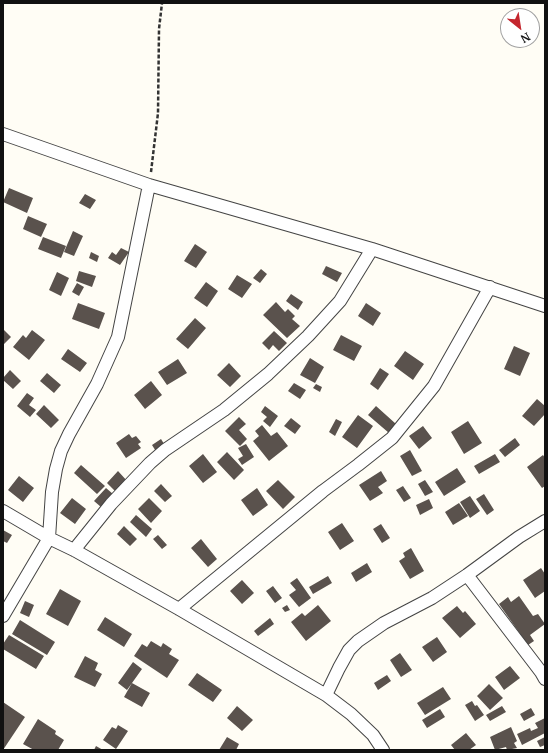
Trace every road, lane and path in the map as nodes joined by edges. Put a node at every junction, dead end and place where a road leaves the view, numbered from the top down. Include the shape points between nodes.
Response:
1 (162, 3) edge
2 (3, 134) edge
3 (149, 185) junction
4 (372, 249) junction
5 (490, 287) junction
6 (545, 306) edge
7 (3, 511) edge
8 (545, 521) edge
9 (49, 538) junction
10 (74, 550) junction
11 (467, 575) junction
12 (179, 609) junction
13 (3, 616) edge
14 (545, 679) edge
15 (326, 695) junction
16 (383, 750) edge

1 - 3 path via 159,29 158,113
2 - 3 street
3 - 4 street
3 - 9 street via 118,337 97,384 61,451 52,492
4 - 5 street
4 - 10 street via 340,301 308,336 268,374 224,410 177,441 150,463 111,504
5 - 6 street
5 - 12 street via 434,386 392,438
7 - 9 street
8 - 11 street via 499,550
9 - 10 street
9 - 13 street
10 - 12 street
11 - 14 street
11 - 15 street via 358,641 346,656
12 - 15 street
15 - 16 street via 351,714

